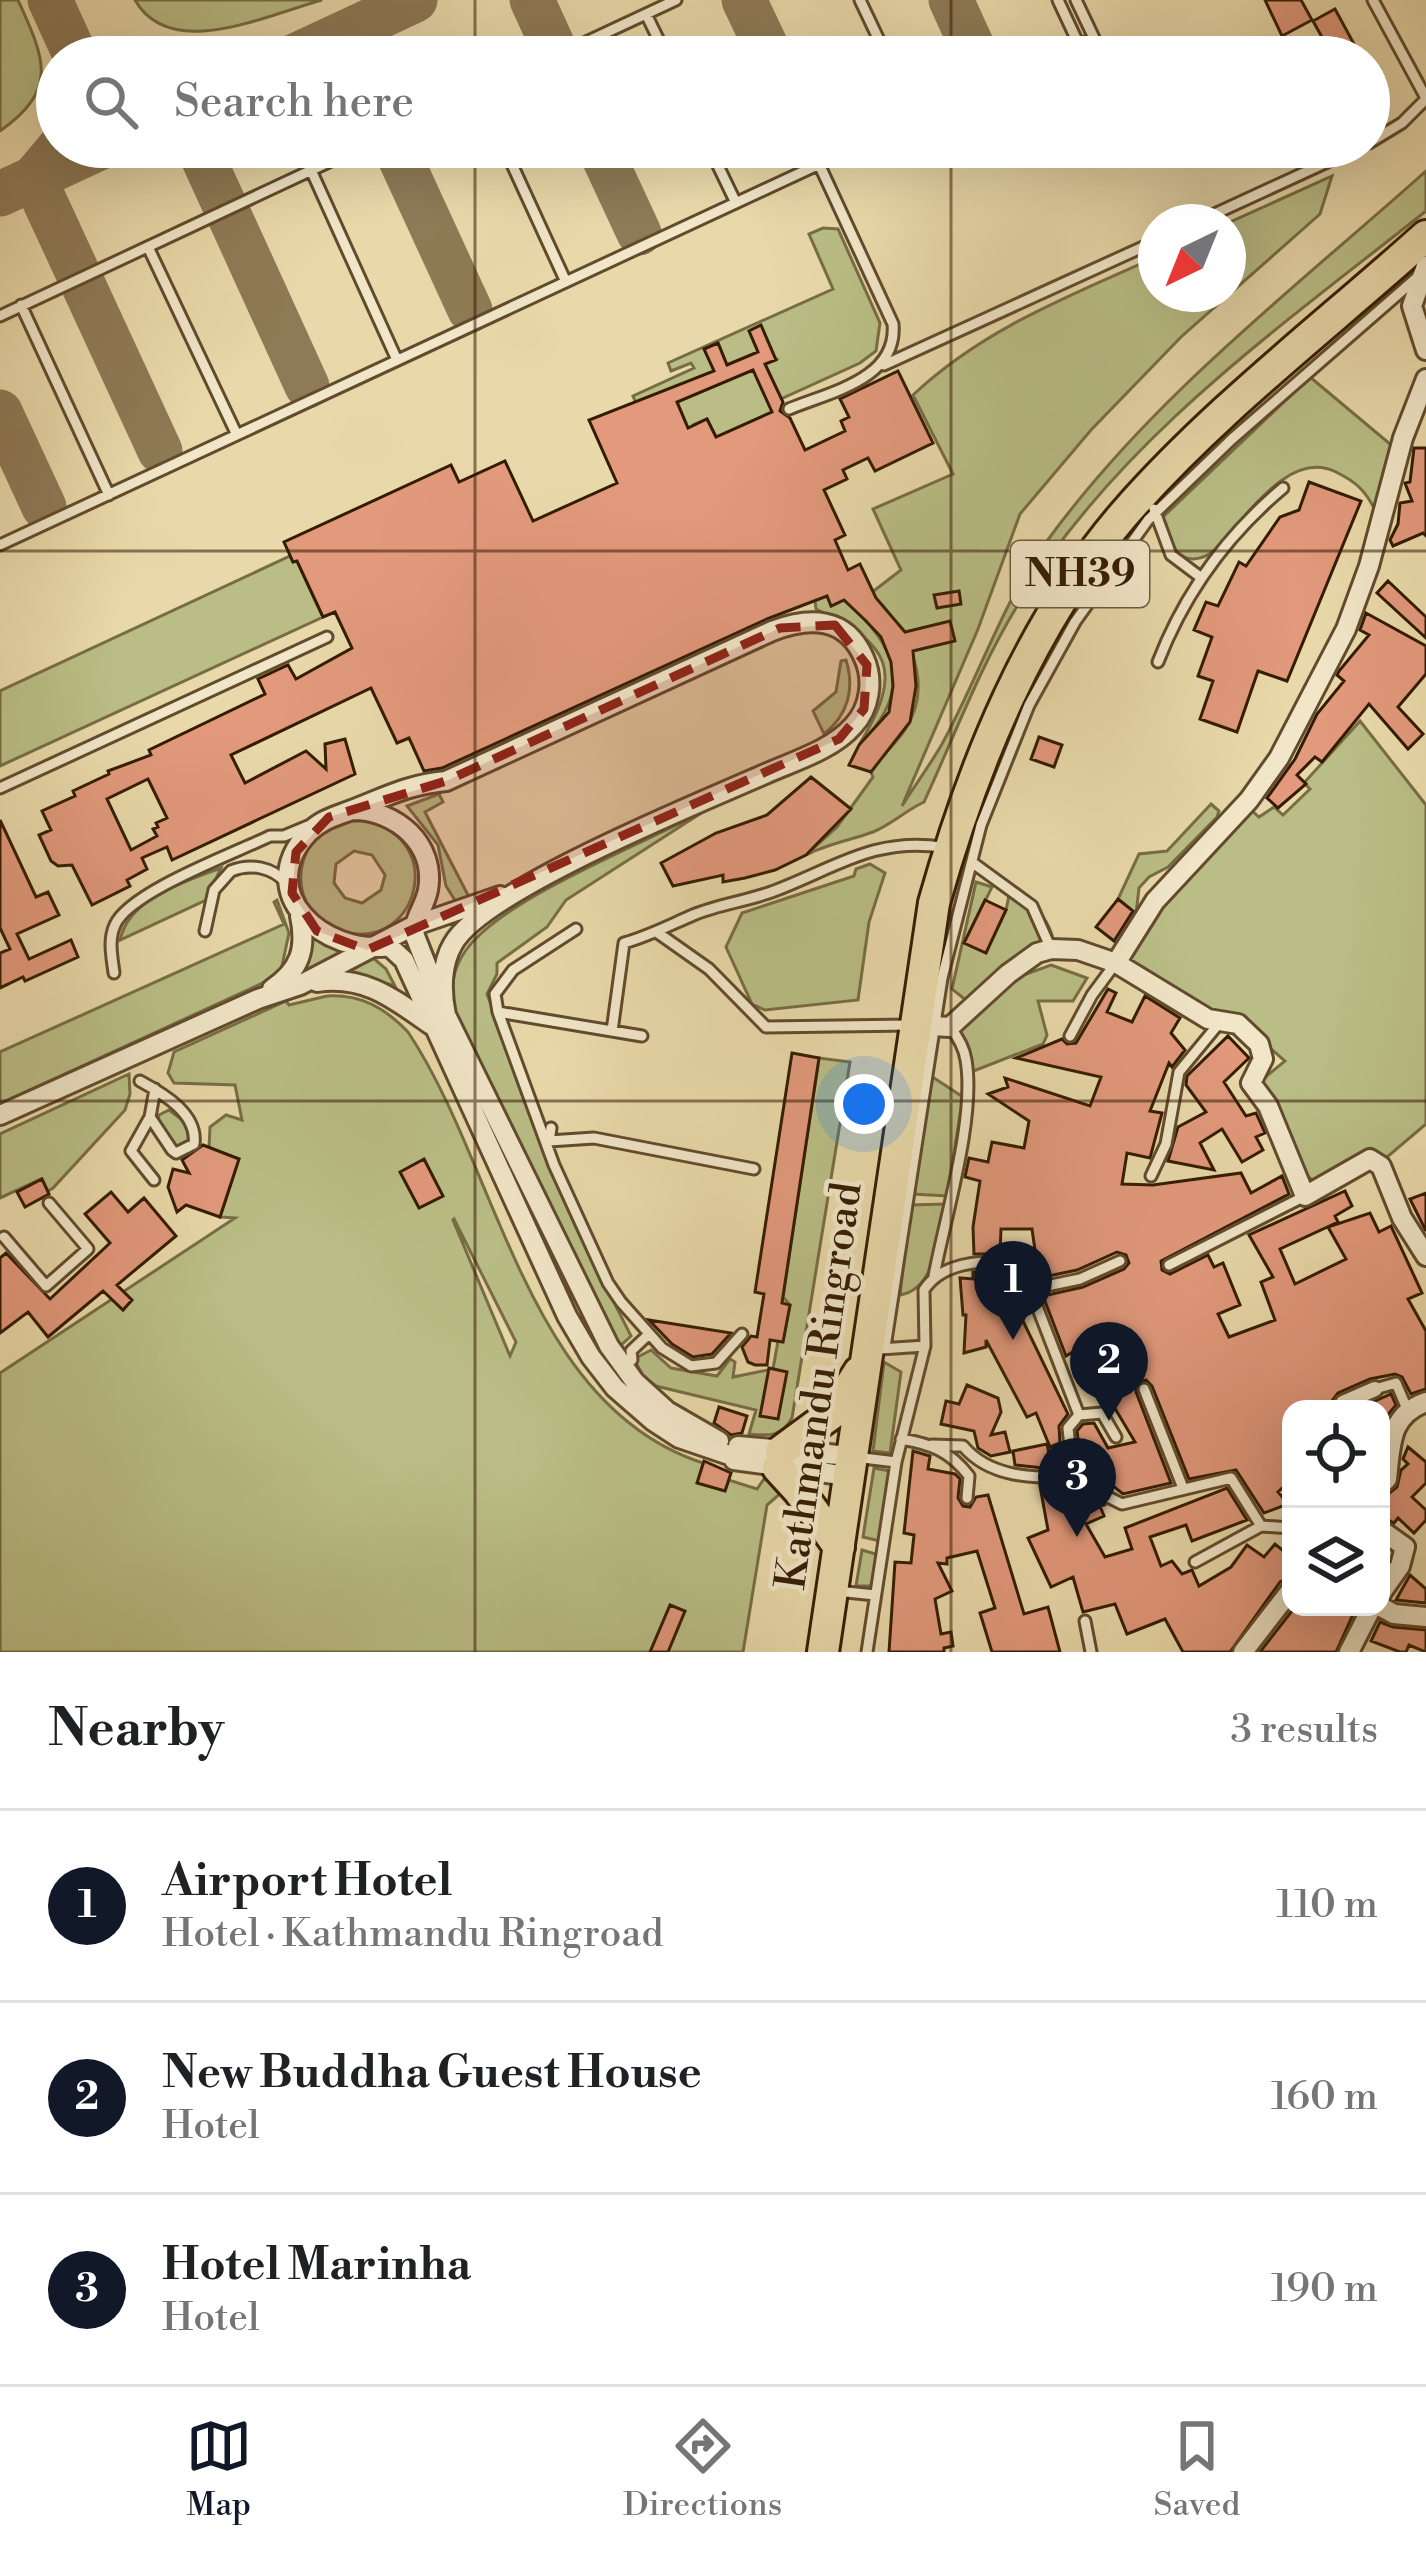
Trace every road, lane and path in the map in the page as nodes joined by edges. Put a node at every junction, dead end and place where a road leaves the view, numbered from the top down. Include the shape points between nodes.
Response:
1 (676, 0) edge
2 (860, 0) edge
3 (1058, 0) edge
4 (1076, 0) edge
5 (1373, 0) edge
6 (646, 14) junction
7 (599, 36) edge
8 (657, 36) edge
9 (877, 36) edge
10 (1075, 36) edge
11 (1093, 36) edge
12 (1426, 99) edge
13 (1390, 130) edge
14 (315, 168) edge
15 (513, 168) edge
16 (719, 168) edge
17 (810, 168) edge
18 (821, 168) edge
19 (1314, 168) edge
20 (311, 170) junction
21 (736, 203) junction
22 (1236, 204) edge
23 (1426, 236) edge
24 (148, 247) junction
25 (1138, 249) edge
26 (1425, 269) edge
27 (566, 282) junction
28 (22, 305) junction
29 (0, 316) edge
30 (1426, 349) edge
31 (397, 360) junction
32 (884, 364) junction
33 (1426, 379) edge
34 (789, 409) dead end
35 (237, 435) junction
36 (1283, 488) dead end
37 (109, 495) junction
38 (1149, 504) junction
39 (0, 544) edge
40 (1199, 576) junction
41 (327, 637) dead end
42 (1158, 662) dead end
43 (0, 788) edge
44 (349, 812) junction
45 (328, 817) junction
46 (961, 856) junction
47 (526, 886) junction
48 (295, 903) junction
49 (413, 926) junction
50 (576, 929) dead end
51 (205, 931) dead end
52 (658, 933) junction
53 (1052, 949) junction
54 (367, 950) junction
55 (1116, 963) junction
56 (114, 973) dead end
57 (300, 986) junction
58 (258, 999) junction
59 (498, 1012) junction
60 (439, 1020) junction
61 (1222, 1020) junction
62 (933, 1026) junction
63 (612, 1031) junction
64 (642, 1036) dead end
65 (1070, 1036) dead end
66 (140, 1081) dead end
67 (155, 1089) junction
68 (0, 1115) edge
69 (150, 1117) junction
70 (551, 1128) dead end
71 (754, 1169) dead end
72 (1151, 1176) dead end
73 (154, 1180) dead end
74 (1305, 1196) junction
75 (49, 1203) dead end
76 (4, 1237) dead end
77 (1426, 1256) edge
78 (1120, 1261) dead end
79 (1169, 1265) dead end
80 (934, 1276) junction
81 (1032, 1289) junction
82 (649, 1334) junction
83 (742, 1334) dead end
84 (925, 1346) junction
85 (877, 1350) junction
86 (632, 1360) dead end
87 (1144, 1389) dead end
88 (1375, 1389) joint
89 (1348, 1400) edge
90 (1411, 1410) edge
91 (1079, 1415) junction
92 (1116, 1437) dead end
93 (901, 1439) junction
94 (932, 1444) junction
95 (1390, 1450) edge
96 (779, 1460) junction
97 (896, 1462) junction
98 (849, 1466) junction
99 (1073, 1478) junction
100 (1183, 1488) junction
101 (967, 1498) dead end
102 (1261, 1526) junction
103 (1282, 1527) edge
104 (1390, 1536) edge
105 (839, 1547) junction
106 (1196, 1562) dead end
107 (1390, 1580) edge
108 (832, 1591) junction
109 (875, 1595) junction
110 (1282, 1602) edge
111 (1390, 1612) edge
112 (1367, 1616) edge
113 (1426, 1617) edge
114 (1084, 1621) dead end
115 (823, 1652) edge
116 (866, 1652) edge
117 (1091, 1652) edge
118 (1244, 1652) edge
119 (1349, 1652) edge

1 - 6 lane
2 - 9 lane
3 - 10 lane
4 - 11 lane
5 - 12 lane
6 - 7 lane
6 - 8 lane
12 - 13 lane
14 - 20 lane
15 - 27 lane
16 - 21 lane
17 - 21 lane
18 - 32 lane via 893,324
19 - 22 lane
20 - 24 lane
20 - 31 lane
21 - 27 lane
23 - 38 highway, Kathmandu Ringroad / NH39 via 1224,413
24 - 28 lane
24 - 35 lane
25 - 32 lane
26 - 30 street via 1412,306
26 - 38 lane
27 - 31 lane
28 - 29 lane
28 - 37 lane
31 - 35 lane
32 - 34 lane
33 - 55 street via 1346,629 1279,758 1155,901
35 - 37 lane
36 - 40 lane
37 - 39 lane
38 - 40 lane via 1166,547
38 - 46 highway, Kathmandu Ringroad / NH39 via 1087,562 1045,630 991,738
40 - 42 lane
41 - 43 lane
44 - 45 street
44 - 47 street via 411,784 446,781 780,628 826,621 855,642 867,665 868,699 839,739
44 - 49 street via 389,817 422,849 429,883
45 - 48 street via 296,852
45 - 56 lane via 133,902 113,928
46 - 52 lane via 908,842 875,850
46 - 53 lane via 1032,906
46 - 62 highway, Kathmandu Ringroad / NH39 via 934,902
47 - 49 street
47 - 60 street via 453,944
48 - 51 lane via 278,875 238,868 214,890
48 - 54 street via 316,931
48 - 58 street via 304,943 299,963
49 - 54 street
49 - 60 street
50 - 59 lane via 513,970 495,994
52 - 62 lane via 709,969 766,1027
52 - 63 lane via 624,943
53 - 55 street
53 - 62 street
54 - 57 street
54 - 60 street via 389,946 404,960
55 - 61 street
55 - 65 lane
57 - 58 street
57 - 60 street via 360,982
58 - 68 street
59 - 63 lane
59 - 82 lane via 554,1166 608,1283
60 - 96 street via 591,1357 679,1438
61 - 72 lane via 1179,1072 1166,1144
61 - 74 street via 1259,1044 1263,1059 1251,1083
62 - 80 lane via 960,1040 967,1062
62 - 85 highway, Kathmandu Ringroad / NH39
63 - 64 lane
66 - 67 lane
67 - 69 lane
67 - 69 lane via 187,1116 194,1144 176,1153
69 - 73 lane via 130,1151
70 - 71 lane via 549,1141 594,1138
74 - 77 street via 1370,1159 1381,1166
74 - 79 lane
75 - 76 lane via 88,1249 46,1286
78 - 81 lane
80 - 81 lane via 981,1263 1021,1265
80 - 84 lane via 925,1290
81 - 91 lane
82 - 83 lane via 678,1360 706,1367
82 - 86 lane
84 - 85 lane
84 - 93 lane
85 - 96 highway via 834,1412
85 - 98 highway, Kathmandu Ringroad / NH39
87 - 100 lane
88 - 89 street
88 - 90 lane via 1396,1383
90 - 95 street via 1392,1430
91 - 92 lane via 1102,1413
91 - 99 lane via 1068,1428
93 - 94 lane
93 - 97 lane
94 - 99 lane via 963,1446 980,1465
94 - 101 lane via 969,1476
96 - 98 street
96 - 105 highway
97 - 98 lane
97 - 109 lane
98 - 105 highway, Kathmandu Ringroad / NH39
99 - 100 lane via 1098,1480 1121,1504
100 - 102 lane via 1231,1478
102 - 103 lane
102 - 106 lane
104 - 107 street via 1405,1547
105 - 108 highway, Kathmandu Ringroad / NH39
108 - 109 lane
108 - 115 highway, Kathmandu Ringroad / NH39
109 - 116 lane
110 - 118 street
111 - 113 street
112 - 119 street
114 - 117 lane

